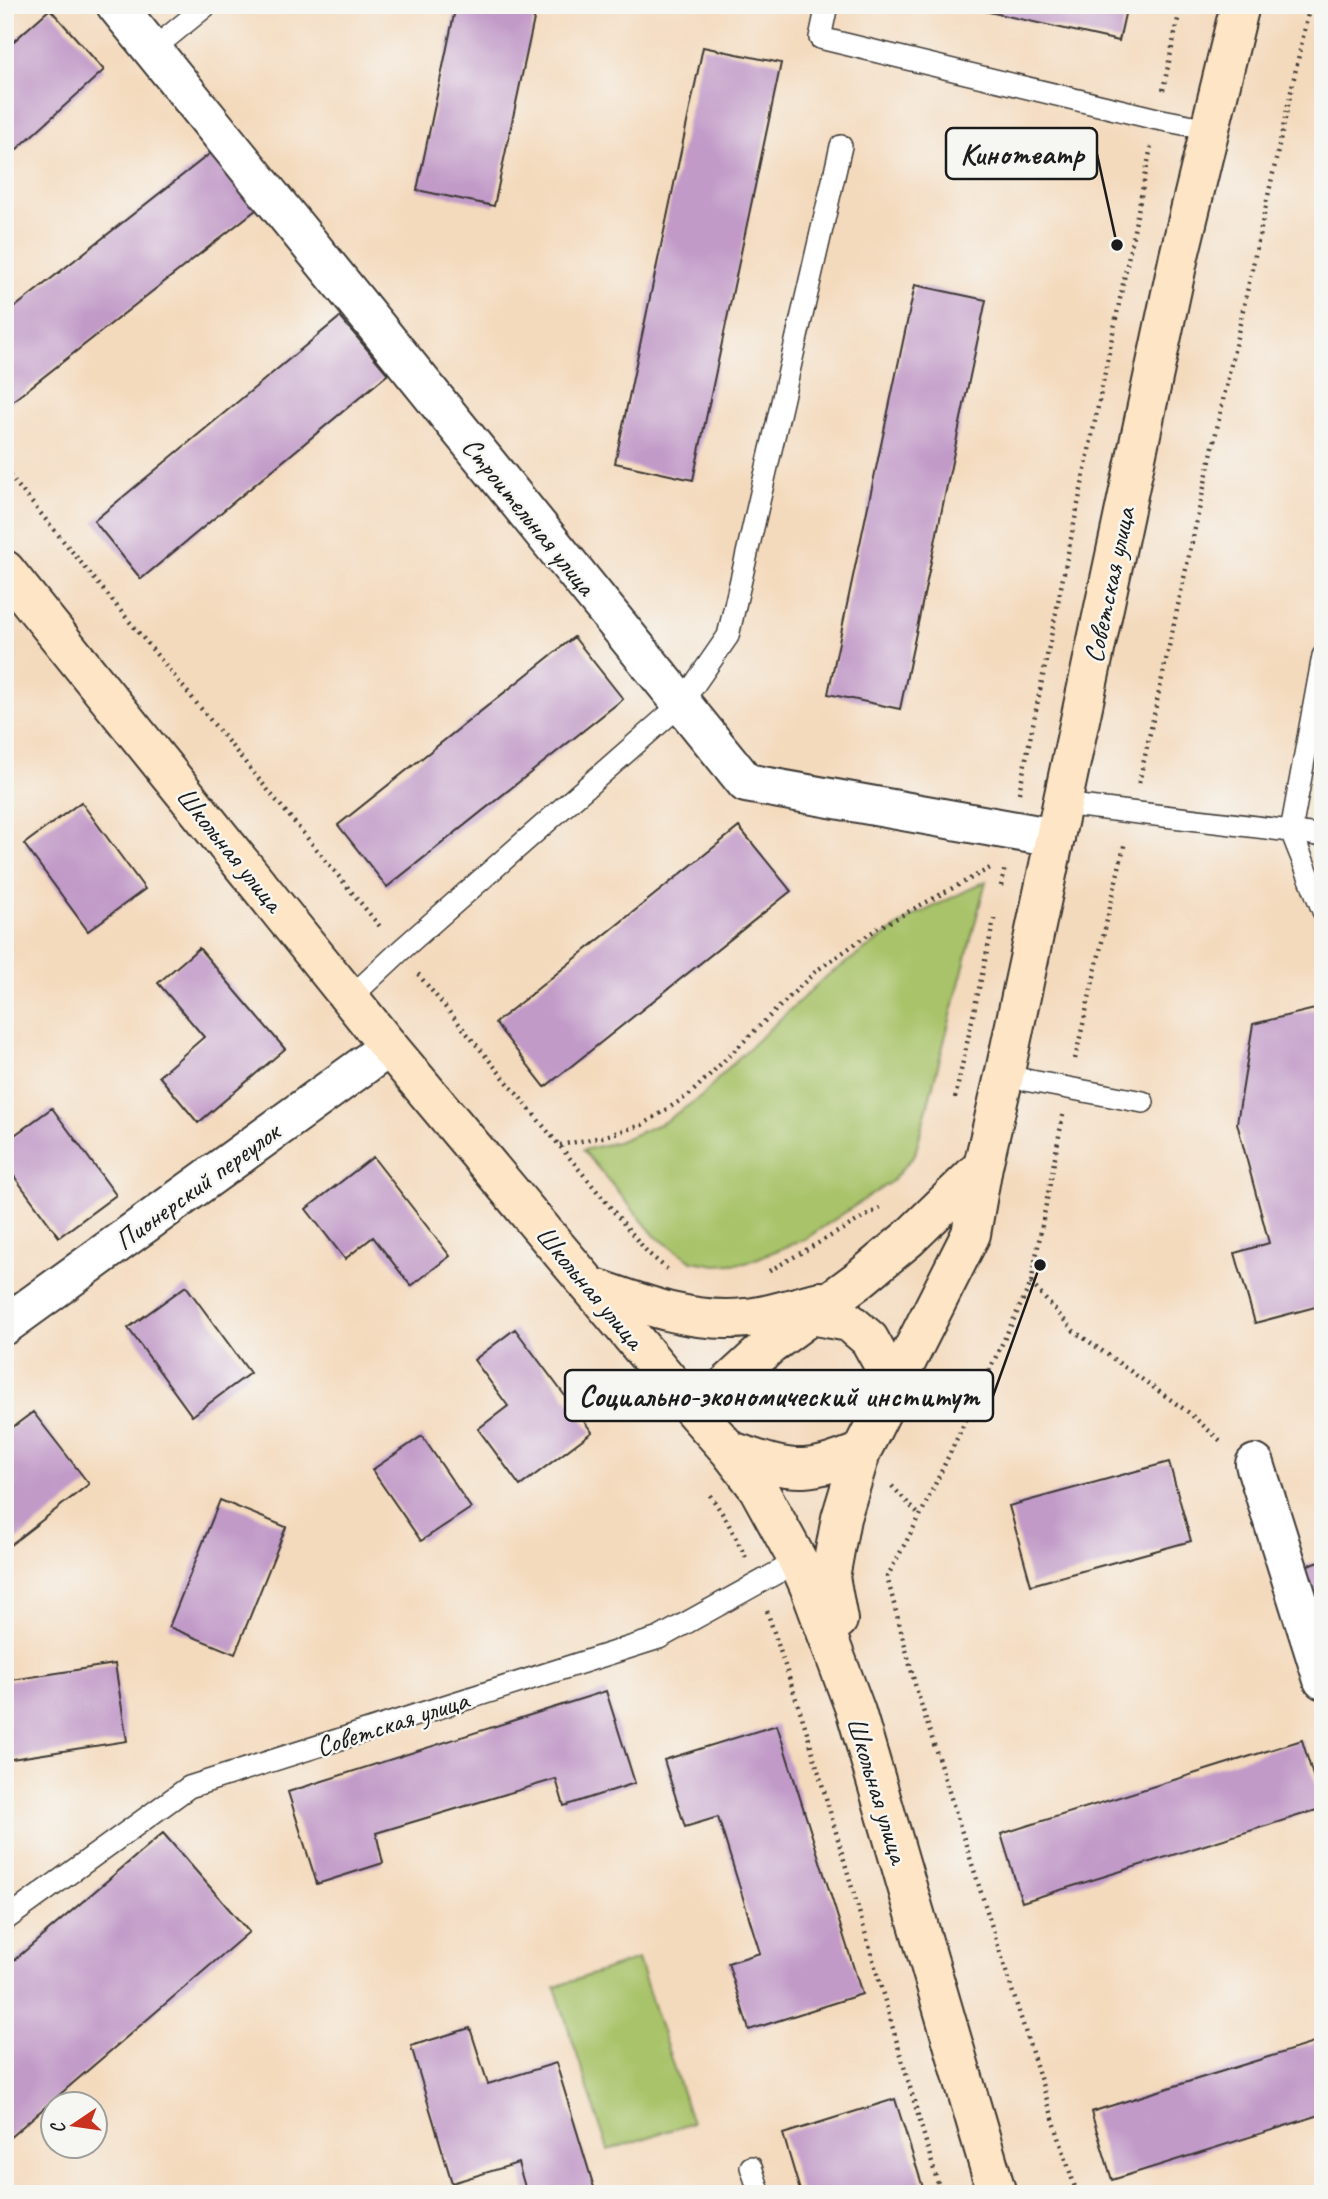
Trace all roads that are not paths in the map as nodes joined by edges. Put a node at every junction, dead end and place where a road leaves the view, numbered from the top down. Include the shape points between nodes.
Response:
1 (116, 5) edge
2 (207, 5) edge
3 (827, 5) edge
4 (1240, 5) edge
5 (152, 50) junction
6 (1209, 129) junction
7 (841, 146) dead end
8 (5, 570) edge
9 (1323, 656) edge
10 (681, 704) junction
11 (1059, 821) junction
12 (1291, 831) junction
13 (1323, 836) edge
14 (1323, 911) edge
15 (350, 998) junction
16 (389, 1047) junction
17 (1004, 1076) junction
18 (1143, 1102) dead end
19 (983, 1166) junction
20 (589, 1286) junction
21 (823, 1306) junction
22 (5, 1325) edge
23 (885, 1406) junction
24 (695, 1413) junction
25 (729, 1450) junction
26 (861, 1452) junction
27 (1255, 1464) road end
28 (798, 1560) junction
29 (1323, 1680) edge
30 (856, 1712) junction
31 (5, 1920) edge
32 (751, 2167) dead end
33 (760, 2194) edge
34 (996, 2194) edge

1 - 5 street, Строительная улица
2 - 5 lane
3 - 6 lane via 820,38
4 - 6 main road, Советская улица
5 - 10 street, Строительная улица
6 - 11 main road, Советская улица
7 - 10 lane via 728,636
8 - 15 main road, Школьная улица
9 - 12 lane
10 - 11 street, Строительная улица via 746,783
10 - 15 lane
11 - 12 lane via 1132,811
11 - 17 main road, Советская улица
12 - 13 lane
12 - 14 lane
15 - 16 main road, Школьная улица
16 - 20 main road, Школьная улица
16 - 22 street, Пионерский переулок
17 - 18 lane
17 - 19 main road, Советская улица
19 - 21 main road via 909,1238
19 - 23 main road, Советская улица via 971,1234
20 - 21 main road via 661,1311 704,1319 748,1318
20 - 24 main road, Школьная улица
21 - 23 main road via 869,1339 884,1366
21 - 24 main road via 769,1346
23 - 26 main road, Советская улица
24 - 25 main road, Школьная улица
25 - 26 main road via 802,1468
25 - 28 main road, Школьная улица via 758,1488
26 - 30 main road, Советская улица via 841,1518 830,1577
27 - 29 street
28 - 30 main road, Школьная улица
28 - 31 lane, Советская улица via 659,1638 189,1787
30 - 34 main road, Школьная улица
32 - 33 lane

